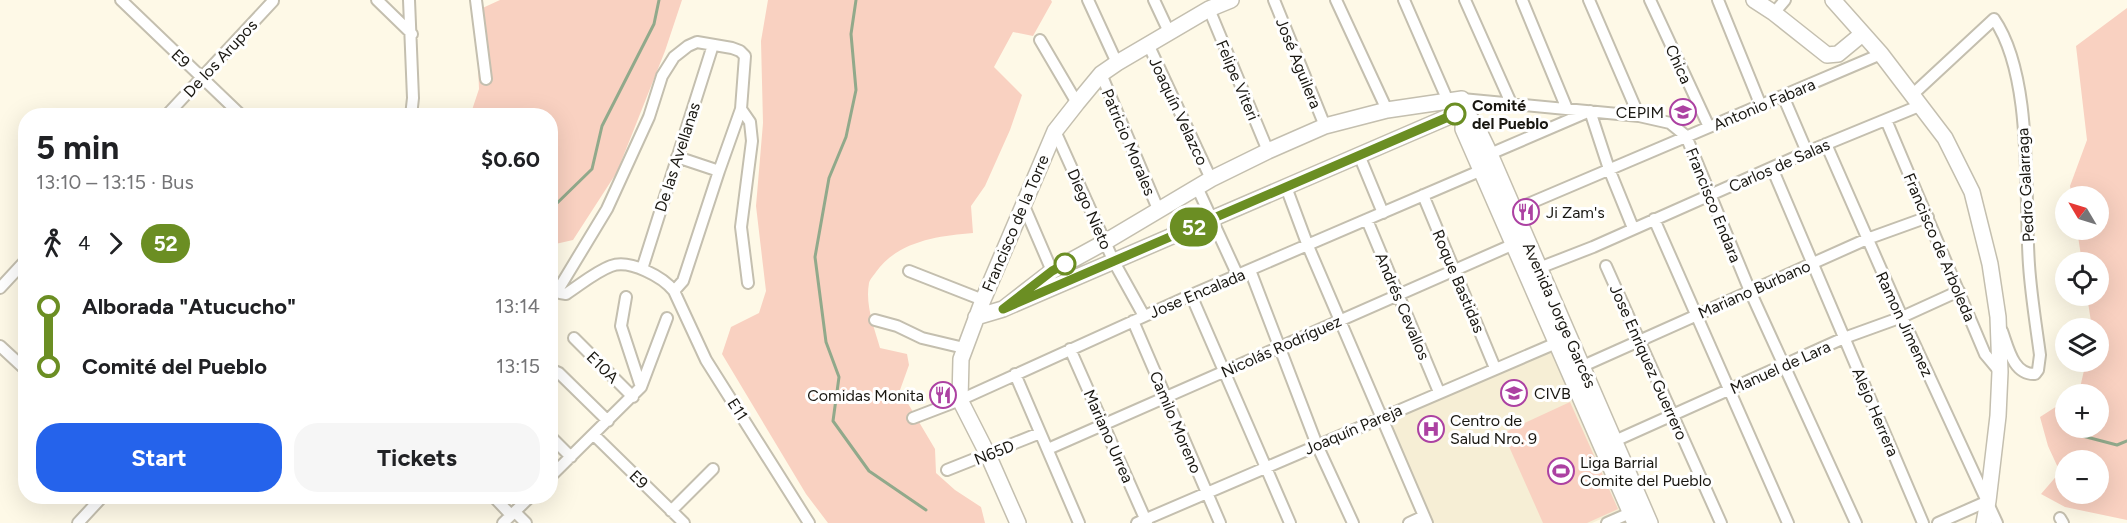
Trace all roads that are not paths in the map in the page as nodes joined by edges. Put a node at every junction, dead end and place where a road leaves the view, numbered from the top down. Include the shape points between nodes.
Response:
1 (121, 0) edge
2 (377, 0) edge
3 (476, 0) edge
4 (1088, 0) edge
5 (1154, 0) edge
6 (1274, 0) edge
7 (1336, 0) edge
8 (1404, 0) edge
9 (1465, 0) edge
10 (1522, 0) edge
11 (1589, 0) edge
12 (1650, 0) edge
13 (1718, 0) edge
14 (1754, 0) edge
15 (1785, 0) edge
16 (1833, 0) edge
17 (273, 1) edge
18 (409, 2) edge
19 (1220, 3) edge
20 (1774, 13) junction
21 (1994, 19) joint
22 (1169, 32) junction
23 (412, 34) junction
24 (1862, 35) junction
25 (1040, 40) dead end
26 (1148, 44) junction
27 (713, 45) junction
28 (1881, 54) junction
29 (1117, 63) junction
30 (1101, 74) junction
31 (202, 78) junction
32 (486, 79) dead end
33 (1783, 96) junction
34 (1915, 101) junction
35 (1077, 103) junction
36 (1458, 103) junction
37 (1511, 103) junction
38 (1761, 106) junction
39 (174, 108) edge
40 (234, 108) edge
41 (412, 108) edge
42 (741, 109) junction
43 (1567, 109) junction
44 (1387, 110) junction
45 (1590, 111) junction
46 (1639, 116) junction
47 (1886, 120) junction
48 (1325, 126) junction
49 (1708, 127) junction
50 (1055, 131) junction
51 (1686, 136) junction
52 (1826, 144) junction
53 (1268, 150) junction
54 (1808, 152) junction
55 (1490, 154) junction
56 (1359, 155) junction
57 (677, 157) junction
58 (1772, 168) junction
59 (1609, 169) junction
60 (1482, 170) junction
61 (719, 171) junction
62 (1210, 178) junction
63 (1197, 187) junction
64 (1286, 187) junction
65 (1423, 195) junction
66 (1711, 195) junction
67 (1024, 206) junction
68 (1158, 209) junction
69 (1514, 210) junction
70 (1383, 213) junction
71 (1928, 217) junction
72 (1212, 219) junction
73 (1654, 219) junction
74 (1368, 220) junction
75 (1634, 228) junction
76 (1867, 239) junction
77 (1105, 242) junction
78 (1514, 244) junction
79 (1308, 246) junction
80 (1114, 261) junction
81 (1813, 263) junction
82 (1606, 266) dead end
83 (1539, 268) junction
84 (18, 269) edge
85 (642, 269) junction
86 (1250, 270) junction
87 (1454, 270) junction
88 (1052, 271) junction
89 (909, 272) dead end
90 (1238, 276) junction
91 (748, 283) dead end
92 (0, 288) edge
93 (674, 291) junction
94 (1750, 291) junction
95 (1959, 291) junction
96 (1399, 295) junction
97 (1191, 296) junction
98 (626, 297) dead end
99 (982, 300) junction
100 (1003, 309) junction
101 (1695, 315) junction
102 (1144, 316) junction
103 (976, 317) junction
104 (1902, 317) junction
105 (1998, 317) junction
106 (667, 318) dead end
107 (875, 320) dead end
108 (1340, 320) junction
109 (1133, 321) junction
110 (574, 338) dead end
111 (1845, 338) junction
112 (1563, 340) junction
113 (1638, 341) junction
114 (0, 346) edge
115 (1281, 346) junction
116 (964, 348) junction
117 (1070, 349) junction
118 (18, 363) edge
119 (1784, 365) junction
120 (1582, 366) junction
121 (1495, 368) junction
122 (1224, 371) junction
123 (2000, 372) junction
124 (558, 373) edge
125 (1015, 374) junction
126 (641, 387) junction
127 (1728, 391) junction
128 (1439, 392) junction
129 (633, 397) junction
130 (1166, 397) junction
131 (960, 400) junction
132 (1673, 416) junction
133 (1382, 417) junction
134 (913, 418) dead end
135 (608, 421) junction
136 (1104, 425) junction
137 (1040, 433) junction
138 (594, 435) junction
139 (558, 444) edge
140 (1609, 444) junction
141 (1317, 445) junction
142 (1048, 449) junction
143 (988, 455) junction
144 (571, 457) junction
145 (1266, 466) junction
146 (558, 469) edge
147 (713, 469) dead end
148 (947, 470) dead end
149 (1207, 492) junction
150 (1988, 501) junction
151 (96, 504) edge
152 (499, 504) edge
153 (523, 504) edge
154 (671, 511) junction
155 (1637, 514) edge
156 (510, 517) edge
157 (1425, 520) edge
158 (1143, 522) edge
159 (78, 523) edge
160 (526, 523) edge
161 (684, 523) edge
162 (809, 523) edge
163 (1018, 523) edge
164 (1079, 523) edge
165 (1220, 523) edge
166 (1290, 523) edge
167 (1353, 523) edge
168 (1408, 523) edge
169 (1607, 523) edge
170 (1650, 523) edge
171 (1721, 523) edge
172 (1788, 523) edge
173 (1856, 523) edge
174 (1923, 523) edge
175 (1938, 523) edge
176 (1984, 523) edge
177 (1997, 523) edge

1 - 31 street, E9
2 - 23 street
3 - 32 street
4 - 29 street
5 - 22 street
6 - 48 street, José Aguilera
7 - 44 street
8 - 36 street
9 - 37 street
10 - 43 street
11 - 46 street
12 - 49 street, Chica
13 - 38 street
14 - 20 street
15 - 20 street
16 - 24 street
17 - 31 street, De los Arupos
18 - 23 street
19 - 22 street, Francisco de la Torre
19 - 53 street, Felipe Viteri
20 - 24 street via 1827,55 1838,54
21 - 34 street, Carlos de Salas
21 - 105 street, Pedro Galarraga via 2004,34 2017,85 2027,168 2029,266 2040,355 2035,374 2024,372 2013,360
22 - 26 street, Francisco de la Torre
23 - 41 street
24 - 28 street
25 - 35 street
26 - 29 street, Francisco de la Torre
26 - 62 street, Joaquín Velazco
27 - 42 street via 740,51 745,56
27 - 57 street, De las Avellanas
27 - 85 street via 697,42 688,46 665,71 608,209 558,287 559,292 566,294 611,266
28 - 33 street, Antonio Fabara
28 - 34 street
29 - 30 street, Francisco de la Torre
30 - 35 street, Francisco de la Torre
30 - 68 street, Patricio Morales
31 - 39 street, De los Arupos
31 - 40 street, E9
33 - 38 street, Antonio Fabara
33 - 54 street
34 - 47 street, Carlos de Salas
34 - 105 street via 1945,138 1972,192
35 - 50 street, Francisco de la Torre
36 - 37 street, Francisco Endara
36 - 44 street, Francisco Endara
36 - 55 street, Avenida Jorge Garcés via 1477,127
36 - 56 street
36 - 60 street, Avenida Jorge Garcés via 1464,129
37 - 43 street, Francisco Endara
38 - 49 street, Antonio Fabara
42 - 61 street
42 - 91 street via 750,122 752,141 741,227
43 - 45 street, Francisco Endara
44 - 48 street, Francisco Endara
45 - 46 street, Francisco Endara
45 - 55 street
45 - 59 street
46 - 51 street, Francisco Endara via 1670,123
47 - 52 street, Carlos de Salas
47 - 71 street, Francisco de Arboleda
48 - 53 street, Francisco Endara
49 - 51 street, Antonio Fabara
50 - 67 street, Francisco de la Torre
50 - 77 street, Diego Nieto
51 - 59 street, Antonio Fabara
51 - 66 street, Francisco Endara
52 - 54 street, Carlos de Salas
52 - 76 street, Ramon Jimenez
53 - 62 street, Francisco Endara
54 - 58 street, Carlos de Salas
55 - 69 street, Avenida Jorge Garcés
56 - 64 street
56 - 70 street
57 - 61 street
57 - 85 street, De las Avellanas
58 - 66 street, Carlos de Salas
58 - 81 street, Alejo Herrera
59 - 69 street, Antonio Fabara
59 - 75 street
60 - 65 street, Jose Encalada
60 - 78 street, Avenida Jorge Garcés
61 - 93 street via 683,281
62 - 63 street, Francisco Endara
63 - 68 street, Francisco Endara
63 - 72 street
64 - 72 street
64 - 79 street
65 - 70 street, Jose Encalada
65 - 87 street, Roque Bastidas
66 - 73 street, Carlos de Salas
66 - 94 street, Francisco Endara
67 - 88 street
67 - 99 street, Francisco de la Torre
68 - 77 street, Francisco Endara
69 - 83 street, Avenida Jorge Garcés
70 - 74 street, Jose Encalada
71 - 76 street, Mariano Burbano
71 - 95 street, Francisco de Arboleda
72 - 80 street
72 - 90 street
73 - 75 street, Carlos de Salas
73 - 101 street
74 - 79 street, Jose Encalada
74 - 96 street, Andrés Cevallos
75 - 83 street, Carlos de Salas
76 - 81 street, Mariano Burbano
76 - 104 street, Ramon Jimenez
77 - 80 street, Diego Nieto
77 - 88 street, Francisco Endara
78 - 87 street, Nicolás Rodríguez
78 - 112 street, Avenida Jorge Garcés
79 - 86 street, Jose Encalada
79 - 108 street
80 - 100 street
80 - 102 street, Diego Nieto
81 - 94 street, Mariano Burbano
81 - 111 street, Alejo Herrera
82 - 113 street, Jose Enriquez Guerrero
83 - 112 street, Avenida Jorge Garcés
84 - 92 street
85 - 93 street via 665,280
86 - 90 street, Jose Encalada
86 - 115 street
87 - 96 street, Nicolás Rodríguez
87 - 121 street, Roque Bastidas
88 - 100 street, Francisco Endara
89 - 99 street
90 - 97 street, Jose Encalada
93 - 162 street, E11 via 706,360
94 - 101 street, Mariano Burbano
94 - 119 street, Francisco Endara
95 - 104 street, Manuel de Lara
95 - 123 street, Francisco de Arboleda via 1985,354
96 - 108 street, Nicolás Rodríguez
96 - 128 street, Andrés Cevallos
97 - 102 street, Jose Encalada
97 - 122 street
98 - 126 street via 621,326
99 - 103 street, Francisco de la Torre
100 - 103 street
101 - 113 street, Mariano Burbano
101 - 127 street
102 - 109 street, Jose Encalada
103 - 116 street, Francisco de la Torre
104 - 111 street, Manuel de Lara
104 - 150 street, Ramon Jimenez
105 - 123 street
106 - 126 street
107 - 116 street via 922,338
108 - 115 street, Nicolás Rodríguez
108 - 133 street
109 - 117 street, Jose Encalada
109 - 130 street, Camilo Moreno
110 - 129 street, E10A
111 - 119 street, Manuel de Lara
111 - 174 street, Alejo Herrera
112 - 120 street, Avenida Jorge Garcés
112 - 121 street, Joaquín Pareja
112 - 140 street, Avenida Jorge Garcés
113 - 120 street, Mariano Burbano
113 - 132 street, Jose Enriquez Guerrero
114 - 118 street
115 - 122 street, Nicolás Rodríguez
115 - 141 street
116 - 131 street, Francisco de la Torre
117 - 125 street, Jose Encalada
117 - 136 street, Mariano Urrea
119 - 127 street, Manuel de Lara
119 - 173 street, Francisco Endara
120 - 140 street, Avenida Jorge Garcés
121 - 128 street, Joaquín Pareja
122 - 130 street, Nicolás Rodríguez
122 - 145 street
123 - 150 street
124 - 135 street
125 - 131 street, Jose Encalada
125 - 137 street
126 - 129 street
127 - 132 street, Manuel de Lara
127 - 172 street
128 - 133 street, Joaquín Pareja
129 - 135 street
130 - 136 street, Nicolás Rodríguez
130 - 149 street, Camilo Moreno
131 - 134 street, Jose Encalada
131 - 143 street, Francisco de la Torre
132 - 140 street, Manuel de Lara
132 - 171 street, Jose Enriquez Guerrero
133 - 141 street, Joaquín Pareja
133 - 157 street
135 - 138 street
136 - 142 street, Nicolás Rodríguez
136 - 158 street, Mariano Urrea
137 - 142 street
137 - 143 street, N65D
138 - 144 street
138 - 154 street, E9
139 - 144 street
140 - 155 street, Avenida Jorge Garcés
141 - 145 street, Joaquín Pareja
141 - 167 street
142 - 164 street
143 - 148 street, N65D
143 - 163 street, Francisco de la Torre
144 - 146 street
145 - 149 street, Joaquín Pareja
145 - 166 street
147 - 154 street
149 - 158 street, Joaquín Pareja
149 - 165 street, Camilo Moreno
150 - 175 street
150 - 176 street
150 - 177 street, Ramon Jimenez
151 - 159 street
152 - 156 street
153 - 156 street
154 - 161 street, E9
155 - 169 street
155 - 170 street, Avenida Jorge Garcés
156 - 160 street
157 - 168 street

